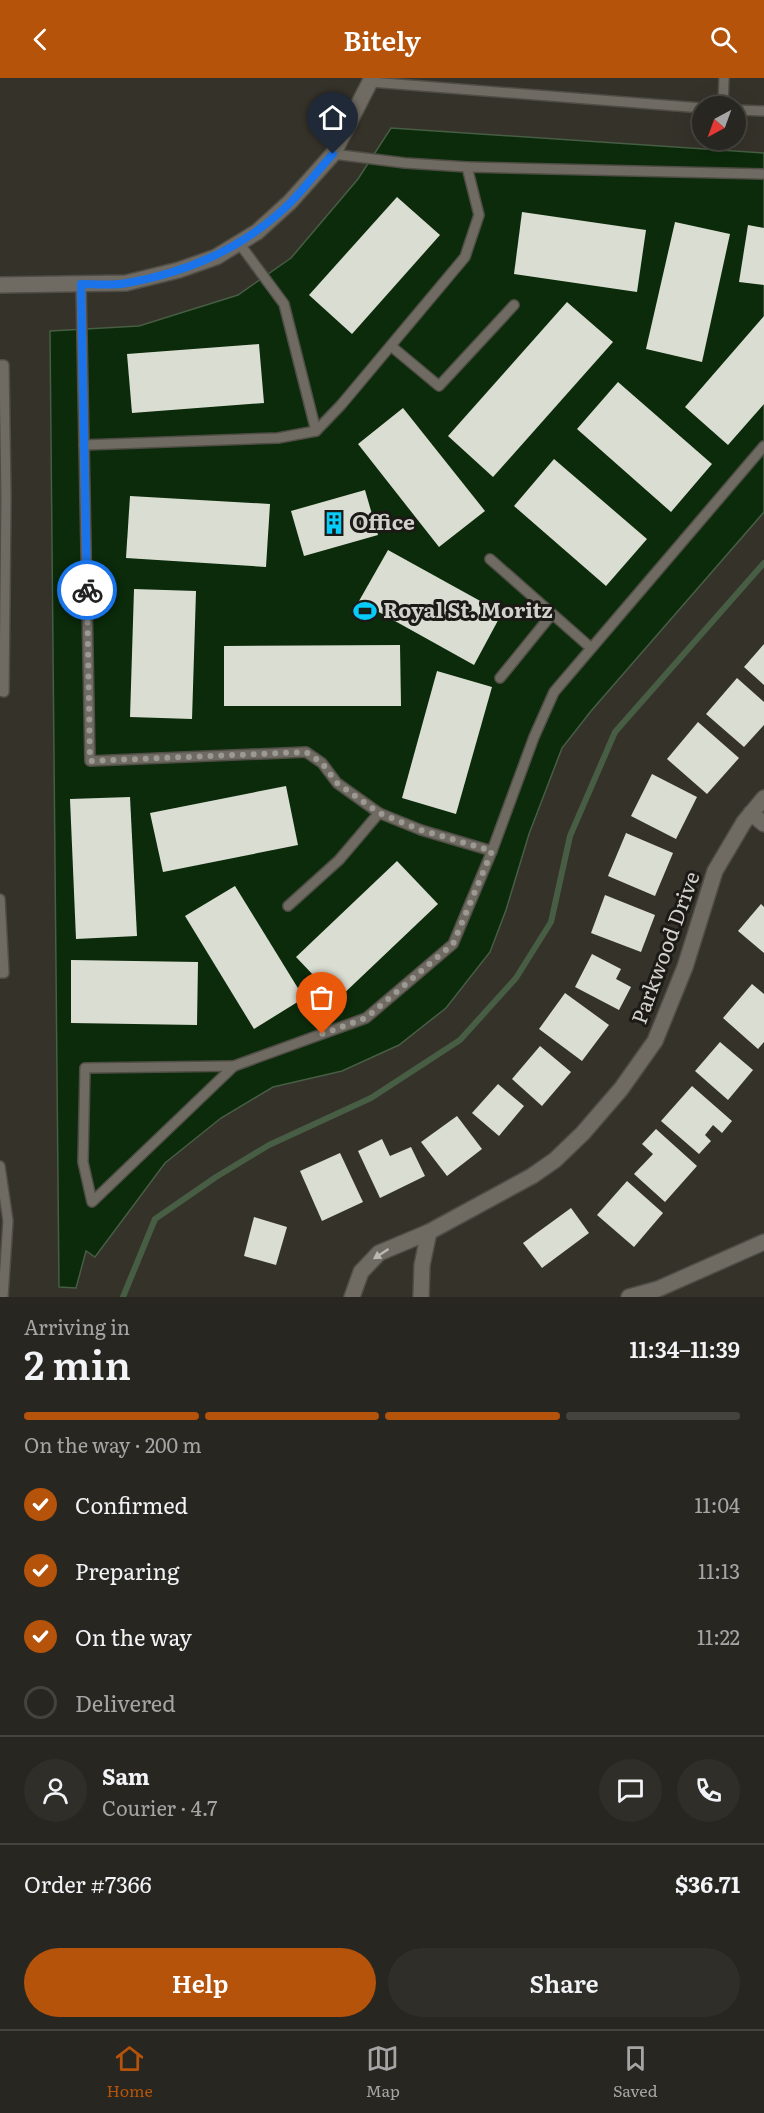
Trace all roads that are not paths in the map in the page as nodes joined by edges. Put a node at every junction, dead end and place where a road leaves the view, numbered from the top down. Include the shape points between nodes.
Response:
1 (474, 78) edge
2 (724, 78) edge
3 (371, 80) edge
4 (472, 90) junction
5 (723, 96) edge
6 (692, 107) edge
7 (746, 110) edge
8 (764, 111) edge
9 (333, 154) junction
10 (467, 167) junction
11 (764, 174) edge
12 (239, 243) junction
13 (81, 284) junction
14 (0, 285) edge
15 (514, 305) dead end
16 (391, 346) junction
17 (0, 365) edge
18 (316, 431) junction
19 (84, 445) junction
20 (764, 446) edge
21 (490, 559) dead end
22 (552, 614) junction
23 (591, 648) junction
24 (500, 678) dead end
25 (0, 692) edge
26 (764, 798) edge
27 (379, 813) junction
28 (751, 813) junction
29 (764, 824) edge
30 (492, 851) junction
31 (0, 899) edge
32 (288, 906) dead end
33 (0, 973) edge
34 (234, 1066) junction
35 (0, 1166) edge
36 (429, 1232) junction
37 (764, 1242) edge
38 (3, 1297) edge
39 (352, 1297) edge
40 (421, 1297) edge
41 (629, 1297) edge

1 - 4 lane
2 - 5 lane
3 - 4 lane
3 - 9 street
4 - 6 lane
7 - 8 lane
9 - 10 lane
9 - 12 street via 290,202
10 - 11 lane
10 - 16 lane via 479,215 465,257
12 - 13 street via 216,257 126,284
12 - 18 lane via 284,304
13 - 14 street
13 - 19 lane
15 - 16 lane via 439,386
16 - 18 lane
17 - 25 lane via 4,365 6,498 4,692
18 - 19 lane via 278,438
19 - 27 lane via 90,761 306,752 322,763 337,783
20 - 23 lane
21 - 22 lane
22 - 23 lane
22 - 24 lane
23 - 30 lane via 555,692
26 - 28 street, Parkwood Drive
27 - 30 lane
27 - 32 lane via 339,860
28 - 29 street
28 - 36 street, Parkwood Drive via 715,871 685,967 655,1041 621,1089 555,1160
30 - 34 lane via 453,944 366,1018
31 - 33 lane via 4,973
34 - 34 lane via 159,1138 92,1202 83,1162 86,1068
35 - 38 lane via 8,1221
36 -> 39 street, Parkwood Drive via 379,1253 361,1272
36 - 40 street
37 - 41 street via 658,1289

